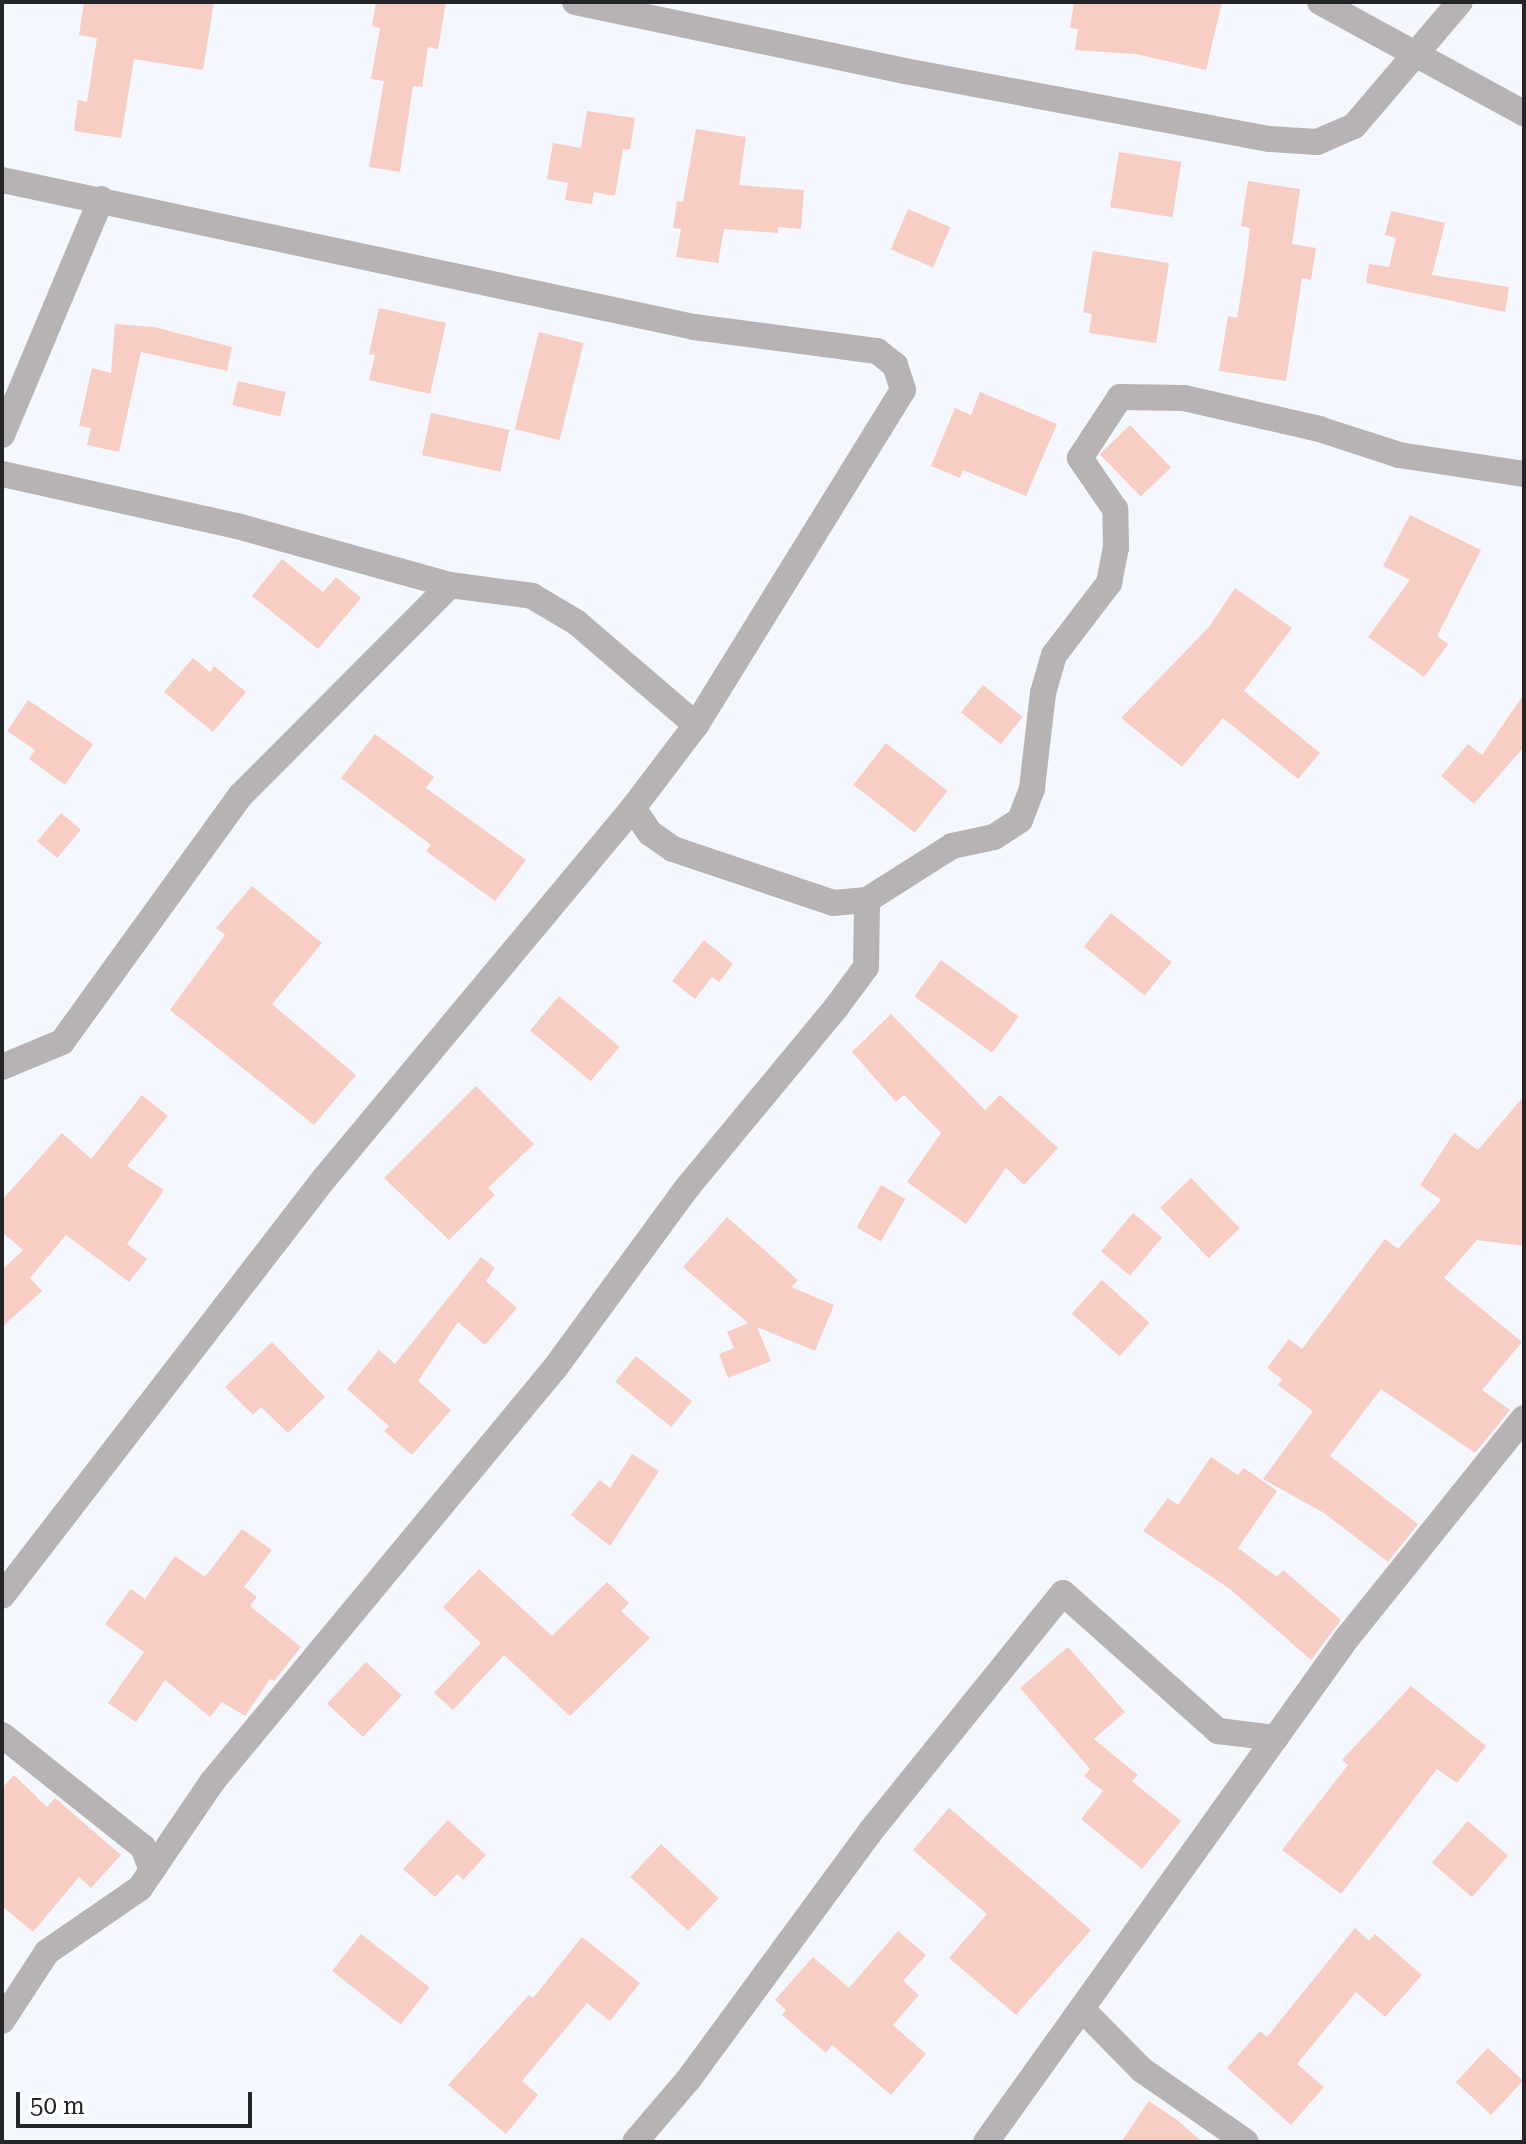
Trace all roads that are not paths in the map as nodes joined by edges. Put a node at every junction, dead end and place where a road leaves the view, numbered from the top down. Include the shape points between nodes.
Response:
1 (575, 2) edge
2 (1320, 2) edge
3 (1460, 2) edge
4 (1416, 56) junction
5 (1524, 113) edge
6 (2, 180) edge
7 (101, 199) junction
8 (2, 435) edge
9 (2, 474) edge
10 (1524, 474) edge
11 (450, 585) junction
12 (696, 725) junction
13 (633, 808) junction
14 (867, 900) junction
15 (2, 1067) edge
16 (1524, 1418) edge
17 (2, 1596) edge
18 (2, 1735) edge
19 (1276, 1738) junction
20 (152, 1870) junction
21 (1082, 2009) junction
22 (2, 2021) edge
23 (635, 2142) edge
24 (986, 2142) edge
25 (1246, 2142) edge

1 - 4 street via 1269,139 1317,142 1354,126
2 - 4 street
3 - 4 street
4 - 5 street
6 - 7 street
7 - 8 street
7 - 12 street via 694,327 877,351 895,365 903,390
9 - 11 street via 237,526
10 - 14 street via 1399,455 1319,429 1184,398 1120,397 1080,458 1115,509 1116,548 1109,583 1054,655 1043,693 1032,788 1020,820 994,837 952,846
11 - 12 street via 532,596 576,622
11 - 15 street via 241,795 62,1042
12 - 13 street
13 - 14 street via 650,833 673,849 803,897 833,903
13 - 17 street via 323,1180
14 - 20 street via 866,967 686,1189 555,1368 212,1782
16 - 19 street via 1347,1638
18 - 20 street via 143,1847
19 - 21 street
19 - 23 street via 1218,1731 1063,1593 870,1832 688,2080
20 - 22 street via 140,1888 47,1952
21 - 24 street
21 - 25 street via 1142,2070

